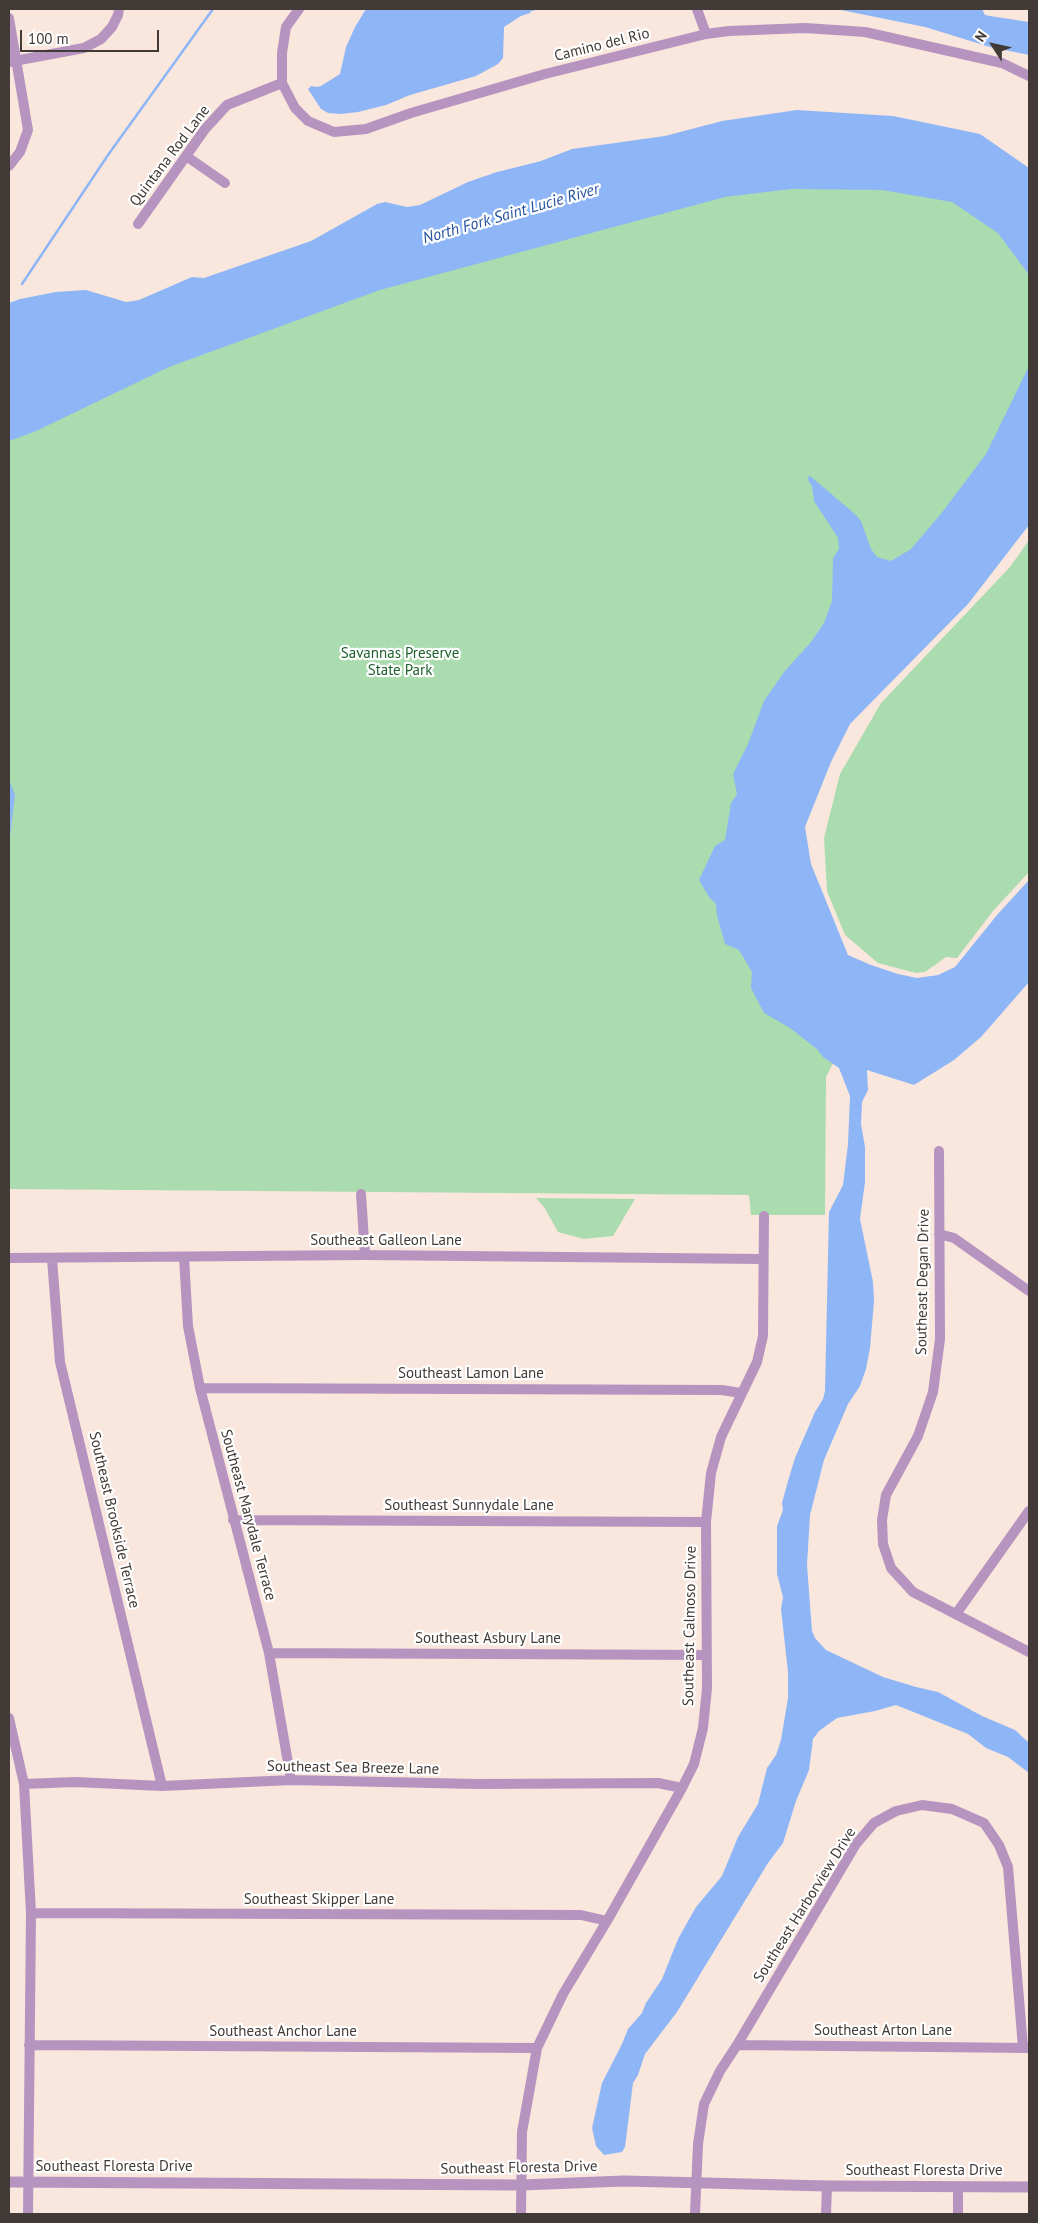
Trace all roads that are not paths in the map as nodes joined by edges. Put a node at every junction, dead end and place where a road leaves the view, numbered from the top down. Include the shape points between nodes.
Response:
1 (119, 9) edge
2 (299, 9) edge
3 (697, 9) edge
4 (9, 18) edge
5 (706, 34) junction
6 (13, 62) edge
7 (1029, 76) edge
8 (282, 84) junction
9 (186, 156) junction
10 (9, 166) edge
11 (225, 183) dead end
12 (138, 224) dead end
13 (939, 1151) dead end
14 (361, 1194) dead end
15 (764, 1216) dead end
16 (938, 1234) junction
17 (365, 1255) junction
18 (184, 1257) junction
19 (9, 1258) edge
20 (52, 1259) junction
21 (763, 1260) junction
22 (1029, 1291) edge
23 (200, 1388) junction
24 (741, 1393) junction
25 (1029, 1511) edge
26 (233, 1520) junction
27 (706, 1522) junction
28 (956, 1614) junction
29 (1029, 1652) edge
30 (269, 1653) junction
31 (707, 1655) junction
32 (9, 1718) edge
33 (291, 1780) junction
34 (24, 1784) junction
35 (162, 1786) junction
36 (682, 1788) junction
37 (31, 1913) junction
38 (607, 1920) junction
39 (29, 2045) junction
40 (737, 2046) junction
41 (537, 2048) junction
42 (1026, 2048) edge
43 (9, 2182) edge
44 (29, 2182) junction
45 (696, 2183) junction
46 (522, 2185) junction
47 (827, 2186) junction
48 (958, 2187) junction
49 (1029, 2187) edge
50 (28, 2214) edge
51 (521, 2214) edge
52 (695, 2214) edge
53 (826, 2214) edge
54 (958, 2214) edge

1 - 6 street via 112,27 101,39 84,48
2 - 8 street, Camino del Rio via 286,27
3 - 5 street
4 - 6 street
5 - 7 street, Camino del Rio via 786,28 865,32 1002,63
5 - 8 street, Camino del Rio via 545,74 411,113 366,130 334,132 308,121 295,108
6 - 10 street via 28,130 20,152
8 - 9 street, Quintana Rod Lane via 227,105
9 - 11 street
9 - 12 street, Quintana Rod Lane
13 - 16 street, Southeast Degan Drive
14 - 17 street
15 - 21 street, Southeast Calmoso Drive
16 - 22 street via 954,1238
16 - 28 street, Southeast Degan Drive via 940,1339 933,1392 918,1436 886,1496 883,1544 891,1568 912,1592
17 - 18 street, Southeast Galleon Lane
17 - 21 street, Southeast Galleon Lane
18 - 20 street, Southeast Galleon Lane
18 - 23 street, Southeast Marydale Terrace via 188,1326
19 - 20 street, Southeast Galleon Lane
20 - 35 street, Southeast Brookside Terrace via 60,1362
21 - 24 street, Southeast Calmoso Drive via 763,1336 757,1362
23 - 24 street, Southeast Lamon Lane via 722,1390
23 - 26 street, Southeast Marydale Terrace
24 - 27 street, Southeast Calmoso Drive via 721,1437
25 - 28 street
26 - 27 street, Southeast Sunnydale Lane
26 - 30 street, Southeast Marydale Terrace
27 - 31 street, Southeast Calmoso Drive
28 - 29 street, Southeast Degan Drive
30 - 31 street, Southeast Asbury Lane
30 - 33 street, Southeast Marydale Terrace
31 - 36 street, Southeast Calmoso Drive via 703,1728 694,1764
32 - 34 street
33 - 35 street, Southeast Sea Breeze Lane
33 - 36 street, Southeast Sea Breeze Lane via 658,1783
34 - 35 street, Southeast Sea Breeze Lane via 75,1782
34 - 37 street
36 - 38 street, Southeast Calmoso Drive
37 - 38 street, Southeast Skipper Lane via 582,1915
37 - 39 street
38 - 41 street, Southeast Calmoso Drive via 563,1994
39 - 41 street, Southeast Anchor Lane
39 - 44 street
40 - 42 street, Southeast Arton Lane
40 - 42 street, Southeast Harborview Drive via 856,1844 874,1823 896,1811 922,1805 952,1809 984,1822 999,1845 1008,1867
40 - 45 street, Southeast Harborview Drive via 704,2104
41 - 46 street, Southeast Calmoso Drive via 522,2132
43 - 44 street, Southeast Floresta Drive
44 - 46 street, Southeast Floresta Drive
44 - 50 street
45 - 46 street, Southeast Floresta Drive via 624,2181
45 - 47 street, Southeast Floresta Drive
45 - 52 street, Southeast Harborview Drive
46 - 51 street, Southeast Calmoso Drive
47 - 48 street, Southeast Floresta Drive
47 - 53 street
48 - 49 street, Southeast Floresta Drive
48 - 54 street

